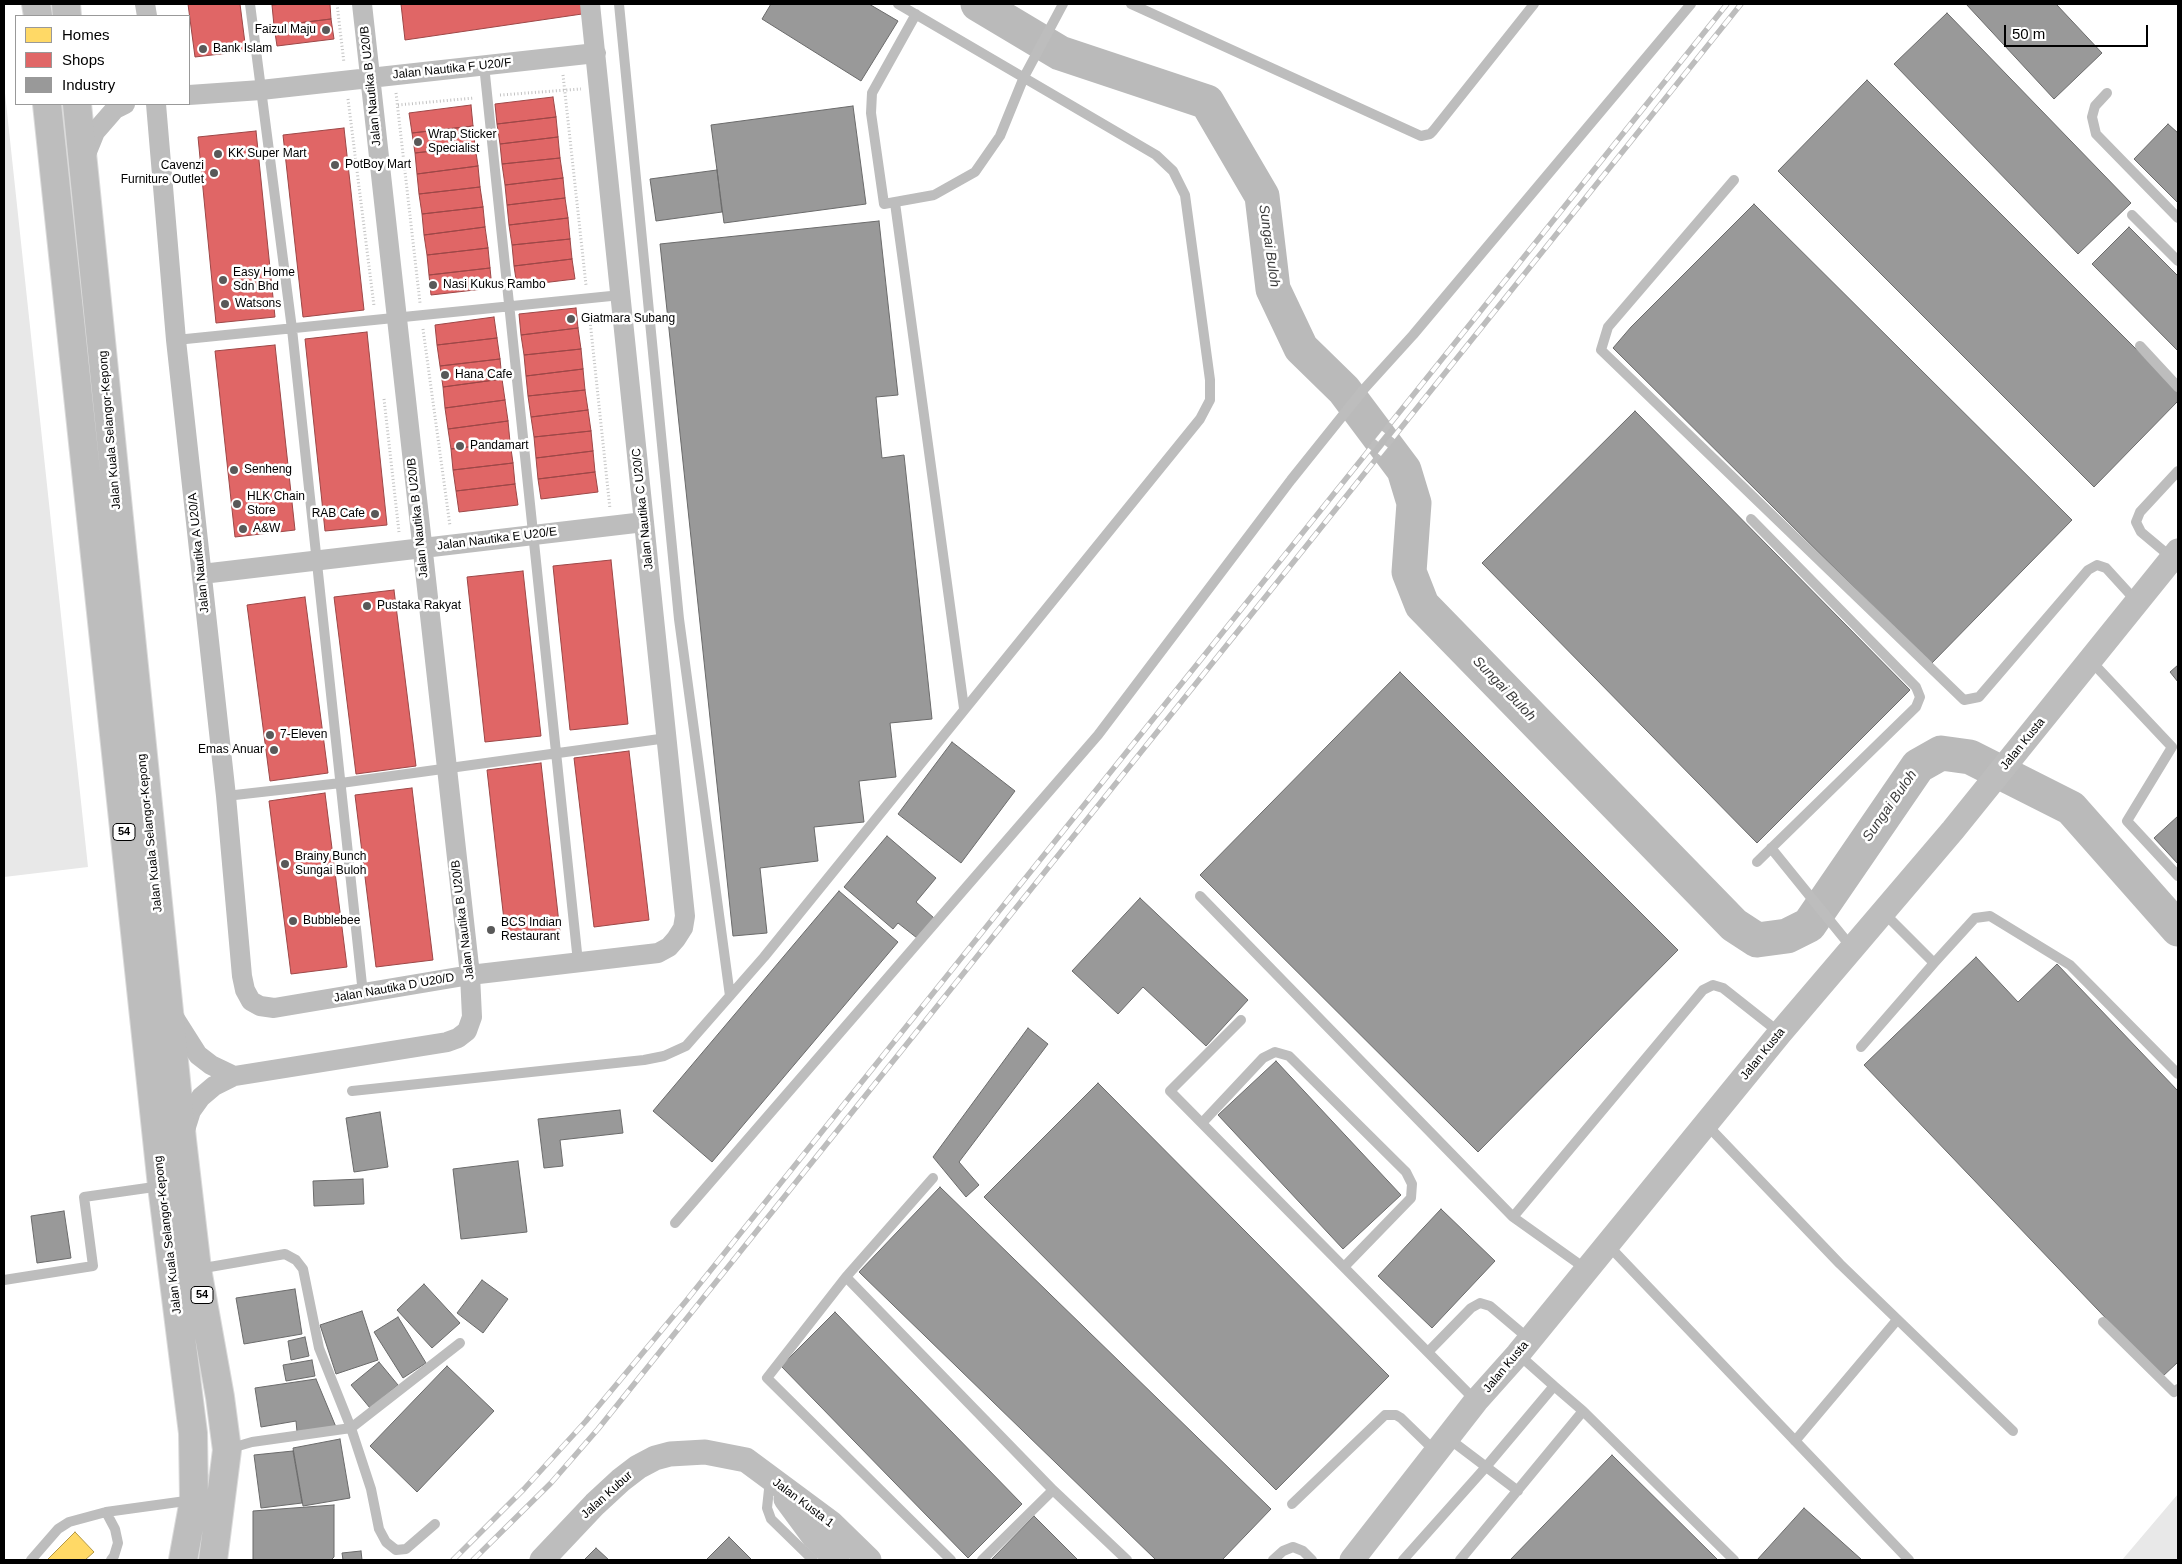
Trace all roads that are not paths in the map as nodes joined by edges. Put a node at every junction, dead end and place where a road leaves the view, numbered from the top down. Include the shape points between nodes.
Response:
1 (250, 4) edge
2 (362, 4) edge
3 (590, 4) edge
4 (619, 4) edge
5 (898, 4) edge
6 (1131, 4) edge
7 (1534, 4) edge
8 (1690, 4) edge
9 (1062, 5) edge
10 (916, 14) junction
11 (596, 53) junction
12 (484, 65) junction
13 (1026, 74) junction
14 (370, 77) junction
15 (261, 90) junction
16 (2107, 93) dead end
17 (190, 95) edge
18 (47, 105) edge
19 (77, 105) edge
20 (123, 105) edge
21 (156, 105) edge
22 (84, 159) junction
23 (1734, 180) dead end
24 (895, 203) junction
25 (2132, 215) dead end
26 (2178, 218) edge
27 (2178, 261) edge
28 (621, 295) junction
29 (509, 306) junction
30 (397, 318) junction
31 (292, 328) junction
32 (176, 340) junction
33 (2140, 346) dead end
34 (2178, 386) edge
35 (2178, 471) edge
36 (1751, 519) dead end
37 (644, 522) junction
38 (533, 535) junction
39 (422, 548) junction
40 (2175, 555) edge
41 (316, 560) junction
42 (202, 574) junction
43 (2137, 602) junction
44 (2091, 661) junction
45 (964, 708) junction
46 (667, 738) junction
47 (2175, 748) edge
48 (556, 753) junction
49 (445, 769) junction
50 (340, 783) junction
51 (226, 796) junction
52 (1771, 848) junction
53 (1757, 862) dead end
54 (2178, 876) edge
55 (1200, 896) dead end
56 (1884, 913) junction
57 (1853, 949) junction
58 (658, 953) joint
59 (578, 962) junction
60 (1934, 963) junction
61 (470, 975) junction
62 (363, 994) junction
63 (730, 996) junction
64 (251, 1001) joint
65 (168, 1008) junction
66 (1241, 1020) dead end
67 (1780, 1033) junction
68 (1861, 1047) dead end
69 (2178, 1074) edge
70 (234, 1076) junction
71 (352, 1091) dead end
72 (1202, 1123) junction
73 (1706, 1124) junction
74 (182, 1140) junction
75 (933, 1178) dead end
76 (162, 1186) junction
77 (1513, 1217) junction
78 (675, 1223) dead end
79 (1607, 1245) junction
80 (1344, 1268) junction
81 (197, 1269) junction
82 (1587, 1269) junction
83 (846, 1277) junction
84 (4, 1280) edge
85 (1897, 1320) junction
86 (2103, 1322) dead end
87 (460, 1343) dead end
88 (1523, 1346) junction
89 (1428, 1352) junction
90 (1554, 1386) junction
91 (2178, 1389) edge
92 (1476, 1401) junction
93 (1583, 1411) junction
94 (351, 1428) junction
95 (2012, 1431) dead end
96 (1795, 1441) junction
97 (1443, 1445) junction
98 (227, 1450) junction
99 (1485, 1468) junction
100 (770, 1477) junction
101 (1053, 1490) junction
102 (1518, 1491) junction
103 (194, 1500) junction
104 (1292, 1504) dead end
105 (106, 1512) junction
106 (435, 1524) dead end
107 (1357, 1558) edge
108 (31, 1560) edge
109 (111, 1560) edge
110 (183, 1560) edge
111 (214, 1560) edge
112 (227, 1560) edge
113 (542, 1560) edge
114 (813, 1560) edge
115 (838, 1560) edge
116 (869, 1560) edge
117 (951, 1560) edge
118 (982, 1560) edge
119 (1127, 1560) edge
120 (1273, 1560) edge
121 (1312, 1560) edge
122 (1403, 1560) edge
123 (1460, 1560) edge
124 (1734, 1560) edge
125 (1909, 1560) edge

1 - 15 lane
2 - 14 street, Jalan Nautika B U20/B
3 - 11 street, Jalan Nautika C U20/C
4 - 63 lane via 679,619
5 - 10 lane
6 - 7 lane via 1421,136 1433,131
8 - 78 lane via 1364,389 1098,735
9 - 13 lane
10 - 13 lane
10 - 24 lane via 872,92 870,113 884,204
11 - 12 street, Jalan Nautika F U20/F
11 - 28 street, Jalan Nautika C U20/C
12 - 14 street, Jalan Nautika F U20/F
12 - 29 lane
13 - 24 lane via 1000,136 974,172 934,196
13 - 45 lane via 1156,155 1174,171 1185,195 1210,400 1200,419
14 - 15 street, Jalan Nautika F U20/F
14 - 30 street, Jalan Nautika B U20/B
15 - 17 street, Jalan Nautika F U20/F
15 - 31 lane
16 - 26 lane via 2095,106 2092,117 2096,134
18 - 76 highway, Jalan Kuala Selangor-Kepong / 54
19 - 22 highway, Jalan Kuala Selangor-Kepong / 54
20 - 22 street via 95,132
21 - 32 street, Jalan Nautika A U20/A
22 - 65 highway, Jalan Kuala Selangor-Kepong / 54
23 - 43 lane via 1608,327 1601,350 1964,700 1979,697 2088,570 2097,566 2106,568
24 - 45 lane
25 - 27 lane
28 - 29 lane
28 - 37 street, Jalan Nautika C U20/C
29 - 30 lane
29 - 38 lane
30 - 31 lane
30 - 39 street, Jalan Nautika B U20/B
31 - 32 lane
31 - 41 lane
32 - 42 street, Jalan Nautika A U20/A
33 - 34 lane
35 - 40 lane via 2140,512 2136,522 2141,532
36 - 52 lane via 1916,687 1920,697 1916,707
37 - 38 street, Jalan Nautika E U20/E
37 - 46 street, Jalan Nautika C U20/C
38 - 39 street, Jalan Nautika E U20/E
38 - 48 lane
39 - 41 street, Jalan Nautika E U20/E
39 - 49 street, Jalan Nautika B U20/B
40 - 43 street, Jalan Kusta
41 - 42 street, Jalan Nautika E U20/E
41 - 50 lane
42 - 51 street, Jalan Nautika A U20/A
43 - 44 street, Jalan Kusta
44 - 47 lane
44 - 56 street, Jalan Kusta
45 - 63 lane
46 - 48 lane
46 - 58 street, Jalan Nautika C U20/C via 685,916 683,928 676,939
47 - 54 lane via 2127,821
48 - 49 lane
48 - 59 lane
49 - 50 lane
49 - 61 street, Jalan Nautika B U20/B
50 - 51 lane
50 - 62 lane
51 - 64 street, Jalan Nautika A U20/A via 242,976
52 - 53 lane
52 - 57 lane
55 - 77 lane
56 - 57 street, Jalan Kusta
56 - 60 lane
57 - 67 street, Jalan Kusta
58 - 59 street, Jalan Nautika D U20/D
59 - 61 street, Jalan Nautika D U20/D
60 - 68 lane
60 - 69 lane via 1975,918 1990,916 2070,965
61 - 62 street, Jalan Nautika D U20/D
61 - 70 street, Jalan Nautika B U20/B via 473,1011 466,1031 458,1038
62 - 64 street, Jalan Nautika D U20/D via 274,1008
63 - 71 lane via 686,1046 664,1056
65 - 70 street via 198,1055
65 - 74 highway, Jalan Kuala Selangor-Kepong / 54
66 - 72 lane via 1170,1090
67 - 73 street, Jalan Kusta
67 - 77 lane via 1723,988 1713,985 1704,990
70 - 74 street via 201,1097 191,1111
72 - 80 lane
72 - 80 lane via 1262,1058 1276,1052 1289,1056 1406,1172 1412,1184 1411,1198
73 - 79 street, Jalan Kusta
73 - 85 lane
74 - 81 highway, Jalan Kuala Selangor-Kepong / 54
75 - 83 lane
76 - 84 lane via 84,1198 93,1266
76 - 103 highway, Jalan Kuala Selangor-Kepong / 54 via 193,1434
77 - 82 lane
79 - 82 street, Jalan Kusta
79 - 96 lane
80 - 89 lane
81 - 94 lane via 285,1254 296,1260 303,1269 319,1348
81 - 98 highway, Jalan Kuala Selangor-Kepong / 54
82 - 88 street, Jalan Kusta
83 - 101 lane
83 - 117 lane via 767,1378
85 - 95 lane
85 - 96 lane
86 - 91 lane via 2174,1392
87 - 94 lane
88 - 89 lane via 1490,1306 1480,1303 1471,1308
88 - 90 lane
88 - 92 street, Jalan Kusta
89 - 92 lane
90 - 93 lane
90 - 99 lane
92 - 97 street, Jalan Kusta
93 - 102 lane
93 - 124 lane
94 - 98 lane via 252,1442
94 - 106 lane via 371,1489 379,1529 386,1542 396,1550 406,1549
96 - 125 lane
97 - 99 lane
97 - 104 lane via 1396,1415 1385,1415
97 - 107 street, Jalan Kusta
98 - 111 highway, Jalan Kuala Selangor-Kepong / 54
98 - 112 highway via 232,1513
99 - 102 lane
99 - 122 lane
100 - 113 street, Jalan Kubur via 746,1460 705,1452 655,1458 621,1480
100 - 114 lane via 767,1508 771,1519
100 - 115 street, Jalan Kusta 1 via 814,1537
100 - 116 street, Jalan Kusta 1 via 832,1523
101 - 118 lane
101 - 119 lane
102 - 123 lane
103 - 105 lane
103 - 110 highway, Jalan Kuala Selangor-Kepong / 54
105 - 108 lane via 69,1522 58,1529
105 - 109 lane via 118,1543
120 - 121 lane via 1292,1547 1303,1551

